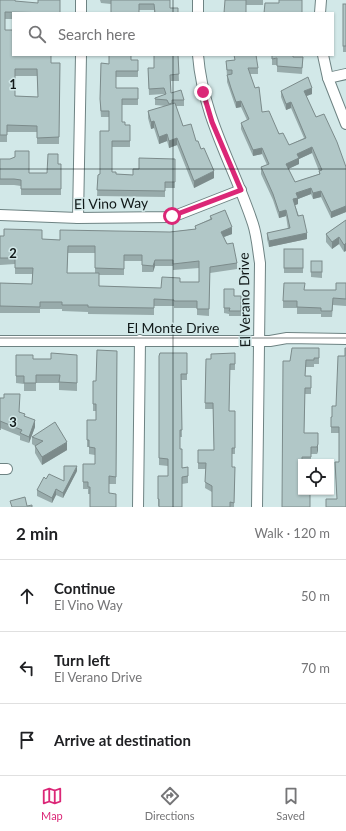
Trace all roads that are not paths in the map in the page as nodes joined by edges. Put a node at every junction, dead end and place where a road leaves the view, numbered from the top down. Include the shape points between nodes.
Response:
1 (81, 0) edge
2 (198, 0) edge
3 (321, 0) edge
4 (81, 12) edge
5 (198, 12) edge
6 (320, 12) edge
7 (81, 56) edge
8 (198, 56) edge
9 (323, 56) edge
10 (346, 74) edge
11 (328, 78) junction
12 (346, 124) edge
13 (241, 190) junction
14 (0, 215) edge
15 (78, 218) junction
16 (346, 339) edge
17 (140, 340) junction
18 (0, 341) edge
19 (259, 341) junction
20 (138, 507) edge
21 (257, 507) edge

1 - 4 street
2 - 5 street
3 - 6 street
7 - 15 street
8 - 13 street, El Verano Drive via 203,92 212,122
9 - 11 street
10 - 11 street
11 - 12 street
13 - 15 street, El Vino Way via 172,216
13 - 19 street, El Verano Drive via 254,226 260,264
14 - 15 street, El Vino Way
16 - 19 street, El Monte Drive via 287,338
17 - 18 street, El Monte Drive
17 - 19 street, El Monte Drive
17 - 20 street
19 - 21 street, El Verano Drive

